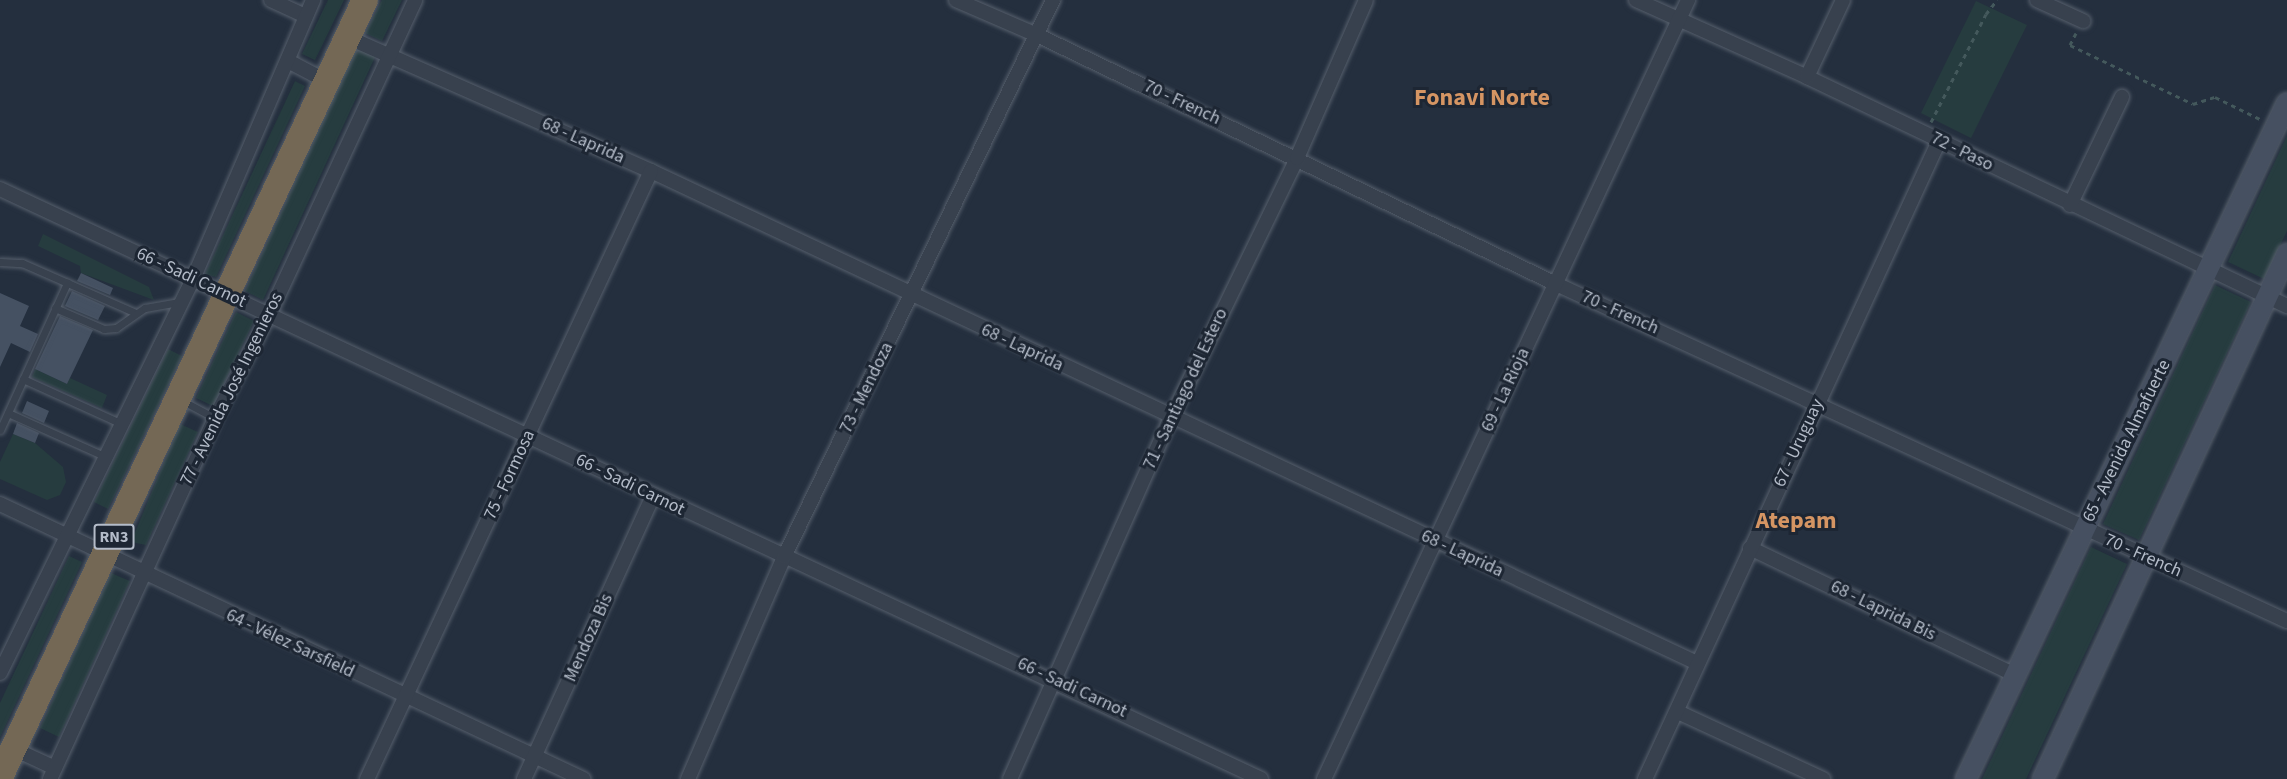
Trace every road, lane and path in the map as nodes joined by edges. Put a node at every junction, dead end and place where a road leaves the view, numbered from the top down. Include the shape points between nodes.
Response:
1 (271, 0) edge
2 (313, 0) edge
3 (365, 0) edge
4 (415, 0) edge
5 (956, 0) edge
6 (1053, 0) edge
7 (1366, 0) edge
8 (1636, 0) edge
9 (1688, 0) edge
10 (1843, 0) edge
11 (1997, 0) edge
12 (2037, 0) edge
13 (305, 16) junction
14 (1679, 20) junction
15 (2083, 21) joint
16 (1037, 34) junction
17 (347, 37) junction
18 (389, 54) junction
19 (288, 61) junction
20 (1807, 77) junction
21 (326, 81) junction
22 (2122, 97) dead end
23 (2287, 103) edge
24 (2276, 127) junction
25 (1924, 134) junction
26 (1939, 141) junction
27 (1297, 158) junction
28 (651, 171) junction
29 (0, 189) edge
30 (2070, 206) junction
31 (2287, 254) edge
32 (0, 262) edge
33 (2210, 268) junction
34 (193, 279) junction
35 (67, 283) junction
36 (1556, 284) junction
37 (224, 294) junction
38 (912, 297) junction
39 (2266, 297) junction
40 (178, 302) junction
41 (2287, 306) edge
42 (55, 308) junction
43 (136, 313) junction
44 (270, 313) junction
45 (23, 379) junction
46 (176, 398) junction
47 (1818, 402) junction
48 (8, 413) junction
49 (215, 418) junction
50 (1171, 418) junction
51 (120, 423) junction
52 (0, 430) edge
53 (528, 435) junction
54 (104, 456) junction
55 (653, 496) junction
56 (0, 504) edge
57 (2084, 530) junction
58 (65, 534) junction
59 (1435, 542) junction
60 (1750, 548) junction
61 (107, 554) junction
62 (2146, 556) junction
63 (784, 557) junction
64 (145, 576) junction
65 (2287, 621) edge
66 (1696, 663) junction
67 (0, 673) edge
68 (2015, 675) junction
69 (1055, 679) junction
70 (406, 698) junction
71 (1678, 712) junction
72 (14, 749) junction
73 (535, 756) junction
74 (52, 773) edge
75 (0, 777) edge
76 (367, 779) edge
77 (524, 779) edge
78 (583, 779) edge
79 (688, 779) edge
80 (1010, 779) edge
81 (1261, 779) edge
82 (1324, 779) edge
83 (1645, 779) edge
84 (1823, 779) edge
85 (1966, 779) edge
86 (2043, 779) edge

1 - 13 street
2 - 13 street
3 - 17 highway, RN3
4 - 18 street, 77 - Avenida José Ingenieros
5 - 16 street, 70 - French
6 - 16 street, 73 - Mendoza
7 - 27 street, 71 - Santiago del Estero
8 - 14 street, 72 - Paso
9 - 14 street, 69 - La Rioja
10 - 20 street
11 - 25 path
12 - 15 street
13 - 19 street
14 - 20 street, 72 - Paso
14 - 36 street, 69 - La Rioja
15 - 24 path via 2070,45 2193,104 2215,97
16 - 27 street, 70 - French
16 - 38 street, 73 - Mendoza
17 - 18 street, 68 - Laprida
17 - 21 highway, RN3
18 - 28 street, 68 - Laprida
18 - 44 street, 77 - Avenida José Ingenieros
19 - 21 street
19 - 34 street
20 - 25 street, 72 - Paso
21 - 37 highway, RN3
22 - 30 street
23 - 24 main road, 65 - Avenida Almafuerte
24 - 33 main road, 65 - Avenida Almafuerte
25 - 26 street, 72 - Paso
26 - 30 street, 72 - Paso
26 - 47 street, 67 - Uruguay
27 - 36 street, 70 - French
27 - 50 street, 71 - Santiago del Estero
28 - 38 street, 68 - Laprida
28 - 53 street, 75 - Formosa
29 - 34 street, 66 - Sadi Carnot
30 - 33 street, 72 - Paso
31 - 39 main road
32 - 35 lane via 22,263
33 - 39 street, 72 - Paso
33 - 57 main road, 65 - Avenida Almafuerte
34 - 37 street, 66 - Sadi Carnot
34 - 40 street
35 - 42 lane
35 - 43 lane
36 - 47 street, 70 - French
36 - 59 street, 69 - La Rioja
37 - 44 street, 66 - Sadi Carnot
37 - 46 highway, RN3
38 - 50 street, 68 - Laprida
38 - 63 street, 73 - Mendoza
39 - 41 street, 72 - Paso
39 - 62 main road
40 - 43 lane
40 - 51 street
42 - 43 lane via 104,329 116,328
42 - 45 lane
44 - 49 street, 77 - Avenida José Ingenieros
44 - 53 street, 66 - Sadi Carnot
45 - 48 lane
45 - 51 lane
46 - 49 lane
46 - 61 highway, RN3
47 - 57 street, 70 - French
47 - 60 street, 67 - Uruguay
48 - 52 lane
48 - 54 lane
49 - 64 street, 77 - Avenida José Ingenieros
50 - 59 street, 68 - Laprida
50 - 69 street, 71 - Santiago del Estero
51 - 54 street
53 - 55 street, 66 - Sadi Carnot
53 - 70 street, 75 - Formosa
54 - 58 street
55 - 63 street, 66 - Sadi Carnot
55 - 73 street, Mendoza Bis
56 - 58 street, 64 - Vélez Sarsfield
57 - 62 street, 70 - French
57 - 68 main road, 65 - Avenida Almafuerte
58 - 61 street, 64 - Vélez Sarsfield
58 - 67 street
59 - 66 street, 68 - Laprida
59 - 82 street, 69 - La Rioja
60 - 66 street, 67 - Uruguay
60 - 68 street, 68 - Laprida Bis
61 - 64 street, 64 - Vélez Sarsfield
61 - 72 highway, RN3
62 - 65 street, 70 - French
62 - 86 main road
63 - 69 street, 66 - Sadi Carnot
63 - 79 street, 73 - Mendoza
64 - 70 street, 64 - Vélez Sarsfield
64 - 74 street, 77 - Avenida José Ingenieros
66 - 71 street, 67 - Uruguay
68 - 85 main road, 65 - Avenida Almafuerte
69 - 80 street, 71 - Santiago del Estero
69 - 81 street, 66 - Sadi Carnot
70 - 73 street, 64 - Vélez Sarsfield
70 - 76 street, 75 - Formosa
71 - 83 street, 67 - Uruguay
71 - 84 street
72 - 74 street
72 - 75 highway, RN3
73 - 77 street, Mendoza Bis
73 - 78 street, 64 - Vélez Sarsfield

